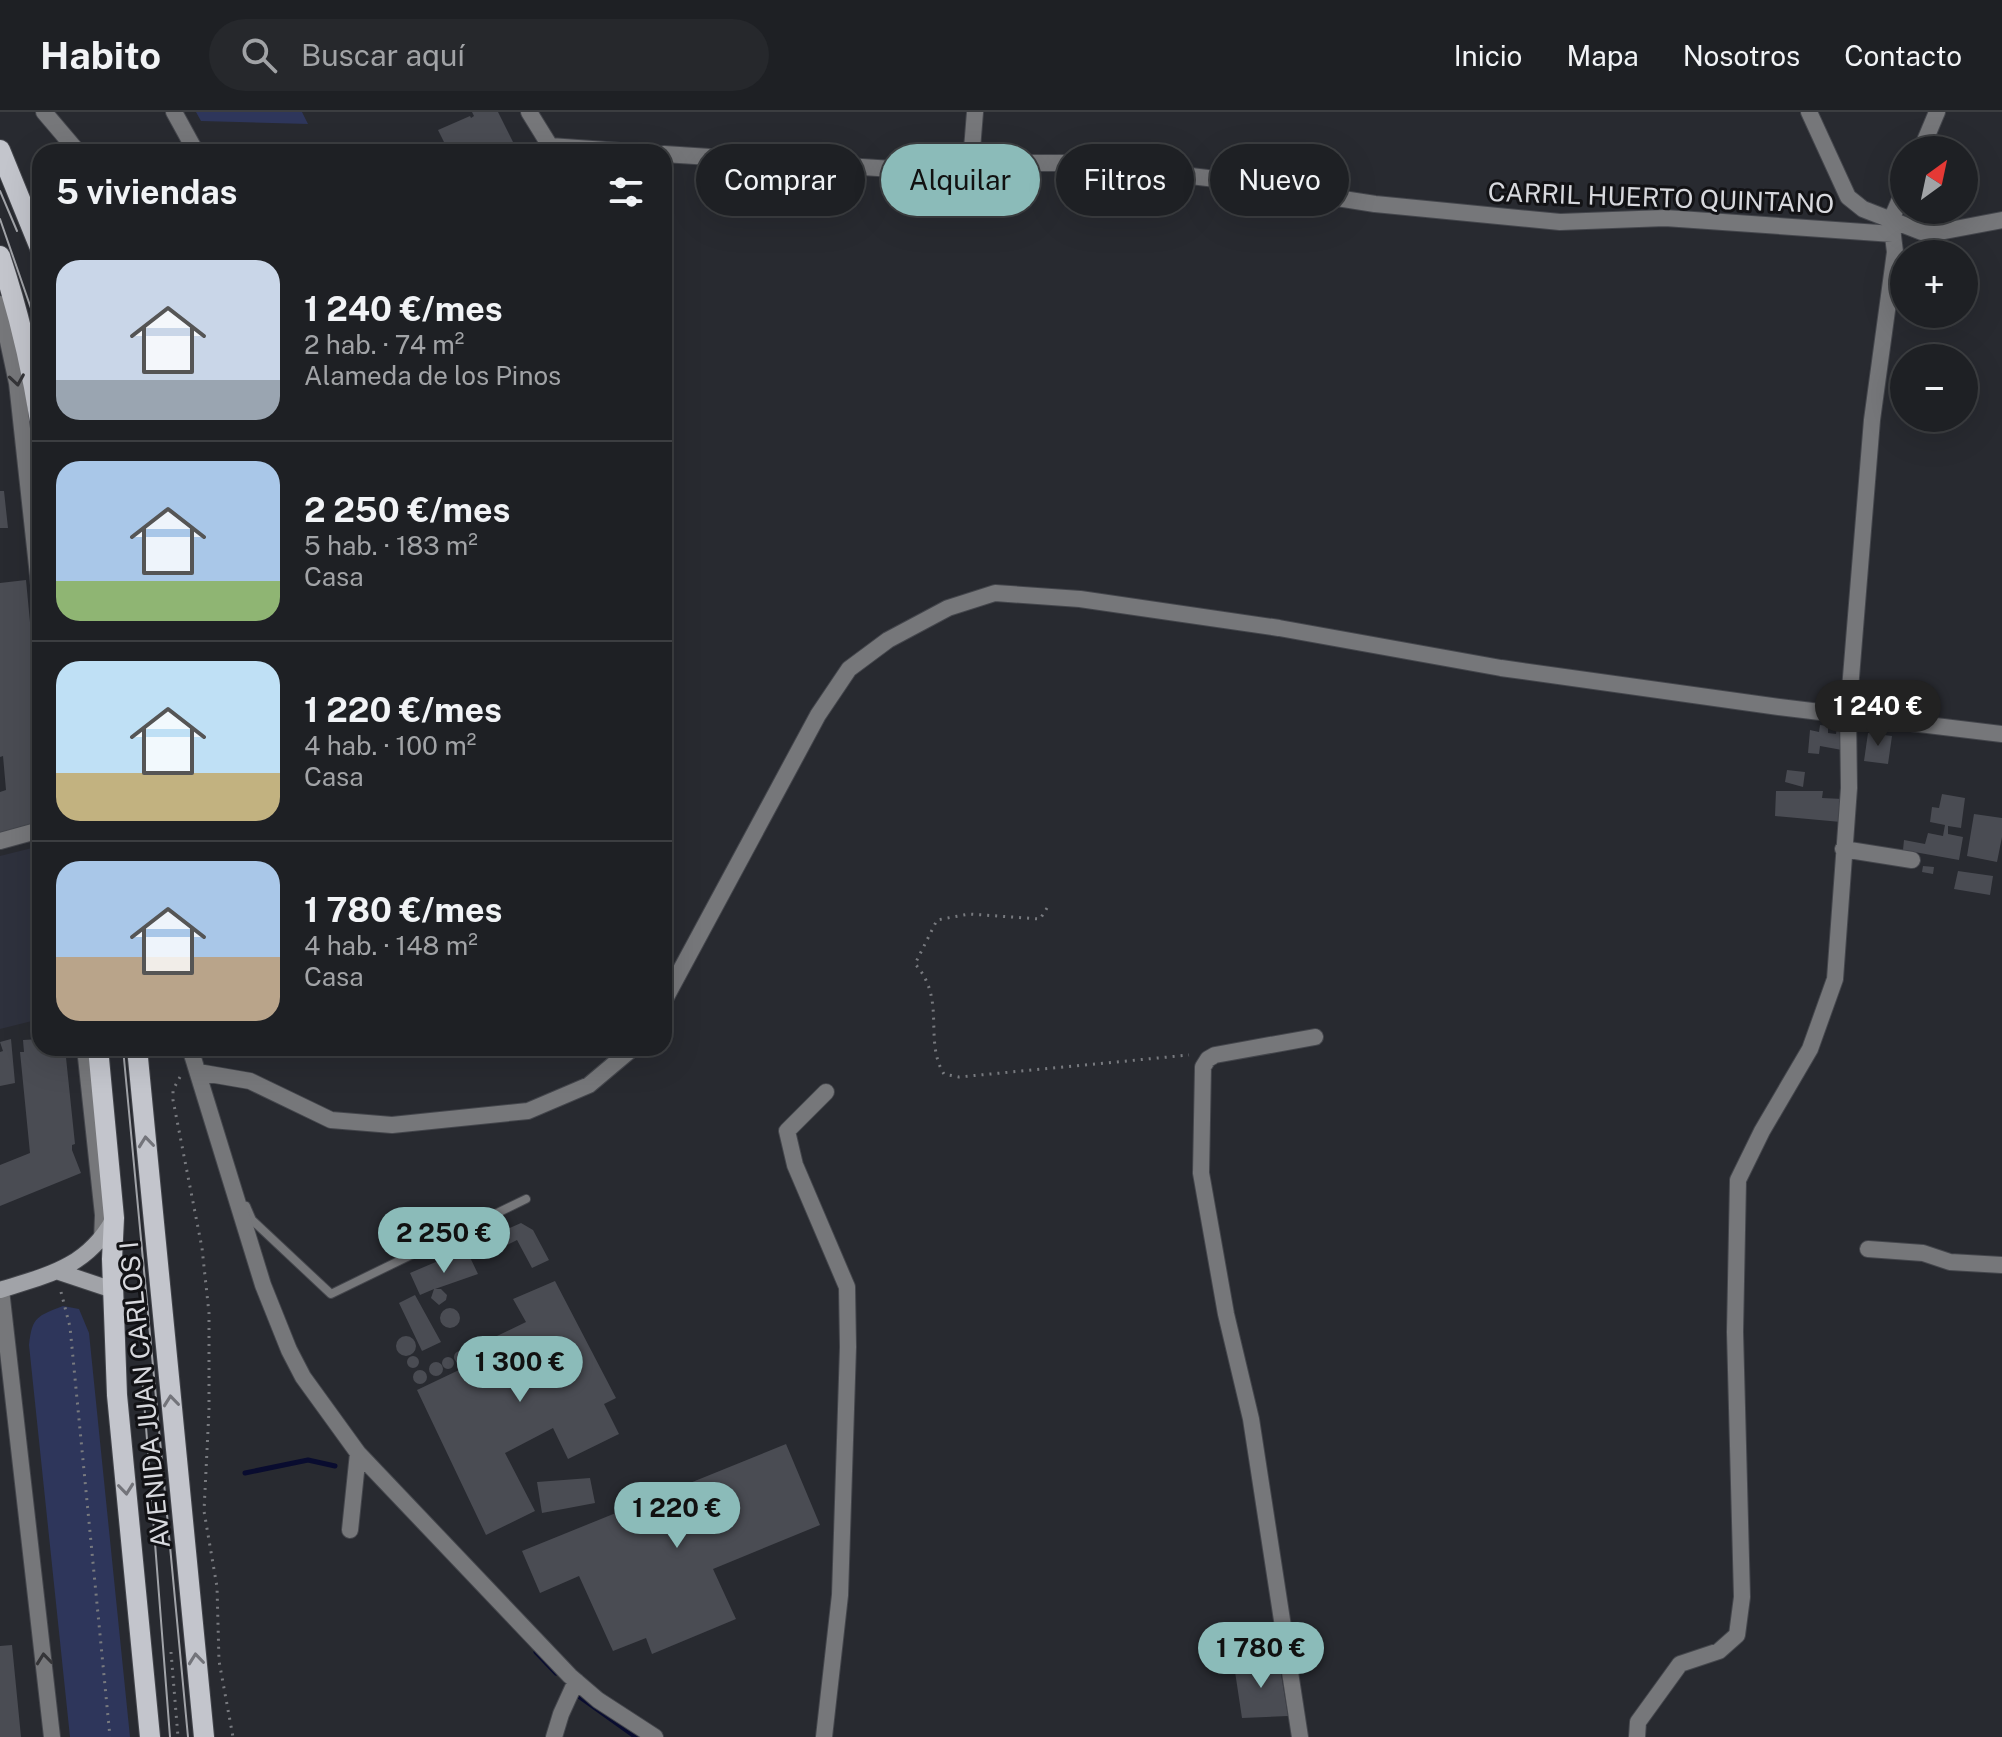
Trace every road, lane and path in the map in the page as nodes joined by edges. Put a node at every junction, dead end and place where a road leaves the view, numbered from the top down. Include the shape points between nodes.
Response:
1 (44, 112) edge
2 (174, 112) edge
3 (529, 112) edge
4 (975, 112) edge
5 (1809, 112) edge
6 (1937, 112) edge
7 (1927, 136) edge
8 (71, 144) edge
9 (192, 144) edge
10 (547, 144) edge
11 (972, 144) edge
12 (0, 150) edge
13 (672, 155) edge
14 (1040, 163) edge
15 (881, 168) edge
16 (2002, 220) edge
17 (1893, 224) edge
18 (1892, 227) junction
19 (32, 228) edge
20 (0, 256) edge
21 (0, 304) edge
22 (32, 372) edge
23 (32, 521) edge
24 (1848, 714) junction
25 (2002, 734) edge
26 (32, 832) edge
27 (0, 841) edge
28 (1843, 849) junction
29 (1912, 860) dead end
30 (1047, 908) dead end
31 (672, 986) edge
32 (1315, 1037) dead end
33 (86, 1056) edge
34 (99, 1056) edge
35 (138, 1056) edge
36 (193, 1056) edge
37 (623, 1056) edge
38 (1208, 1059) junction
39 (198, 1072) junction
40 (826, 1092) dead end
41 (233, 1186) junction
42 (526, 1199) dead end
43 (1868, 1249) dead end
44 (106, 1250) junction
45 (2002, 1265) edge
46 (59, 1272) junction
47 (0, 1290) edge
48 (113, 1290) junction
49 (358, 1453) junction
50 (350, 1530) dead end
51 (171, 1652) dead end
52 (576, 1681) junction
53 (52, 1737) edge
54 (110, 1737) edge
55 (150, 1737) edge
56 (178, 1737) edge
57 (204, 1737) edge
58 (233, 1737) edge
59 (554, 1737) edge
60 (655, 1737) edge
61 (824, 1737) edge
62 (1300, 1737) edge
63 (1637, 1737) edge

1 - 8 street
2 - 9 street
3 - 10 street
4 - 11 street
5 - 18 street via 1848,197
6 - 7 street
12 - 19 main road
13 - 15 street, CARRIL HUERTO QUINTANO
14 - 18 street, CARRIL HUERTO QUINTANO via 1081,163 1375,204 1560,222 1665,218
16 - 18 street via 1934,233
17 - 18 street
18 - 24 street via 1895,252 1872,420
20 - 22 main road
21 -> 23 street via 17,383
24 - 25 street
24 - 28 street
24 - 31 street via 1501,668 1080,599 995,593 948,608 888,640 849,669 818,715
26 - 27 street
28 - 29 street
28 - 63 street via 1835,979 1810,1049 1738,1180 1735,1332 1742,1597 1737,1635 1719,1651 1680,1664 1638,1722
30 - 38 path via 1040,919 969,914 937,920 915,964 924,973 935,1008 936,1061 944,1074 959,1077 1198,1054
32 - 38 street
33 - 44 street
34 - 44 main road, AVENIDA JUAN CARLOS I via 114,1218
57 -> 35 main road, AVENIDA JUAN CARLOS I
36 - 39 street
37 - 39 street via 589,1085 528,1111 392,1125 331,1120 250,1081
38 - 62 street via 1203,1067 1201,1173 1251,1419
39 - 41 street
39 - 58 path via 180,1076 173,1100 209,1313 204,1511 217,1587 219,1661
40 - 61 street via 787,1131 795,1165 847,1287 840,1595
41 - 42 lane via 252,1220 331,1294
41 - 49 street via 254,1261 289,1350
43 - 45 street
44 - 46 street
44 - 48 main road, AVENIDA JUAN CARLOS I
46 - 47 street
46 - 48 street
46 - 54 path via 70,1327
53 -> 47 street
48 -> 55 main road, AVENIDA JUAN CARLOS I via 117,1395
49 - 50 street
49 - 52 street
51 - 56 path
52 - 59 street
52 - 60 street

